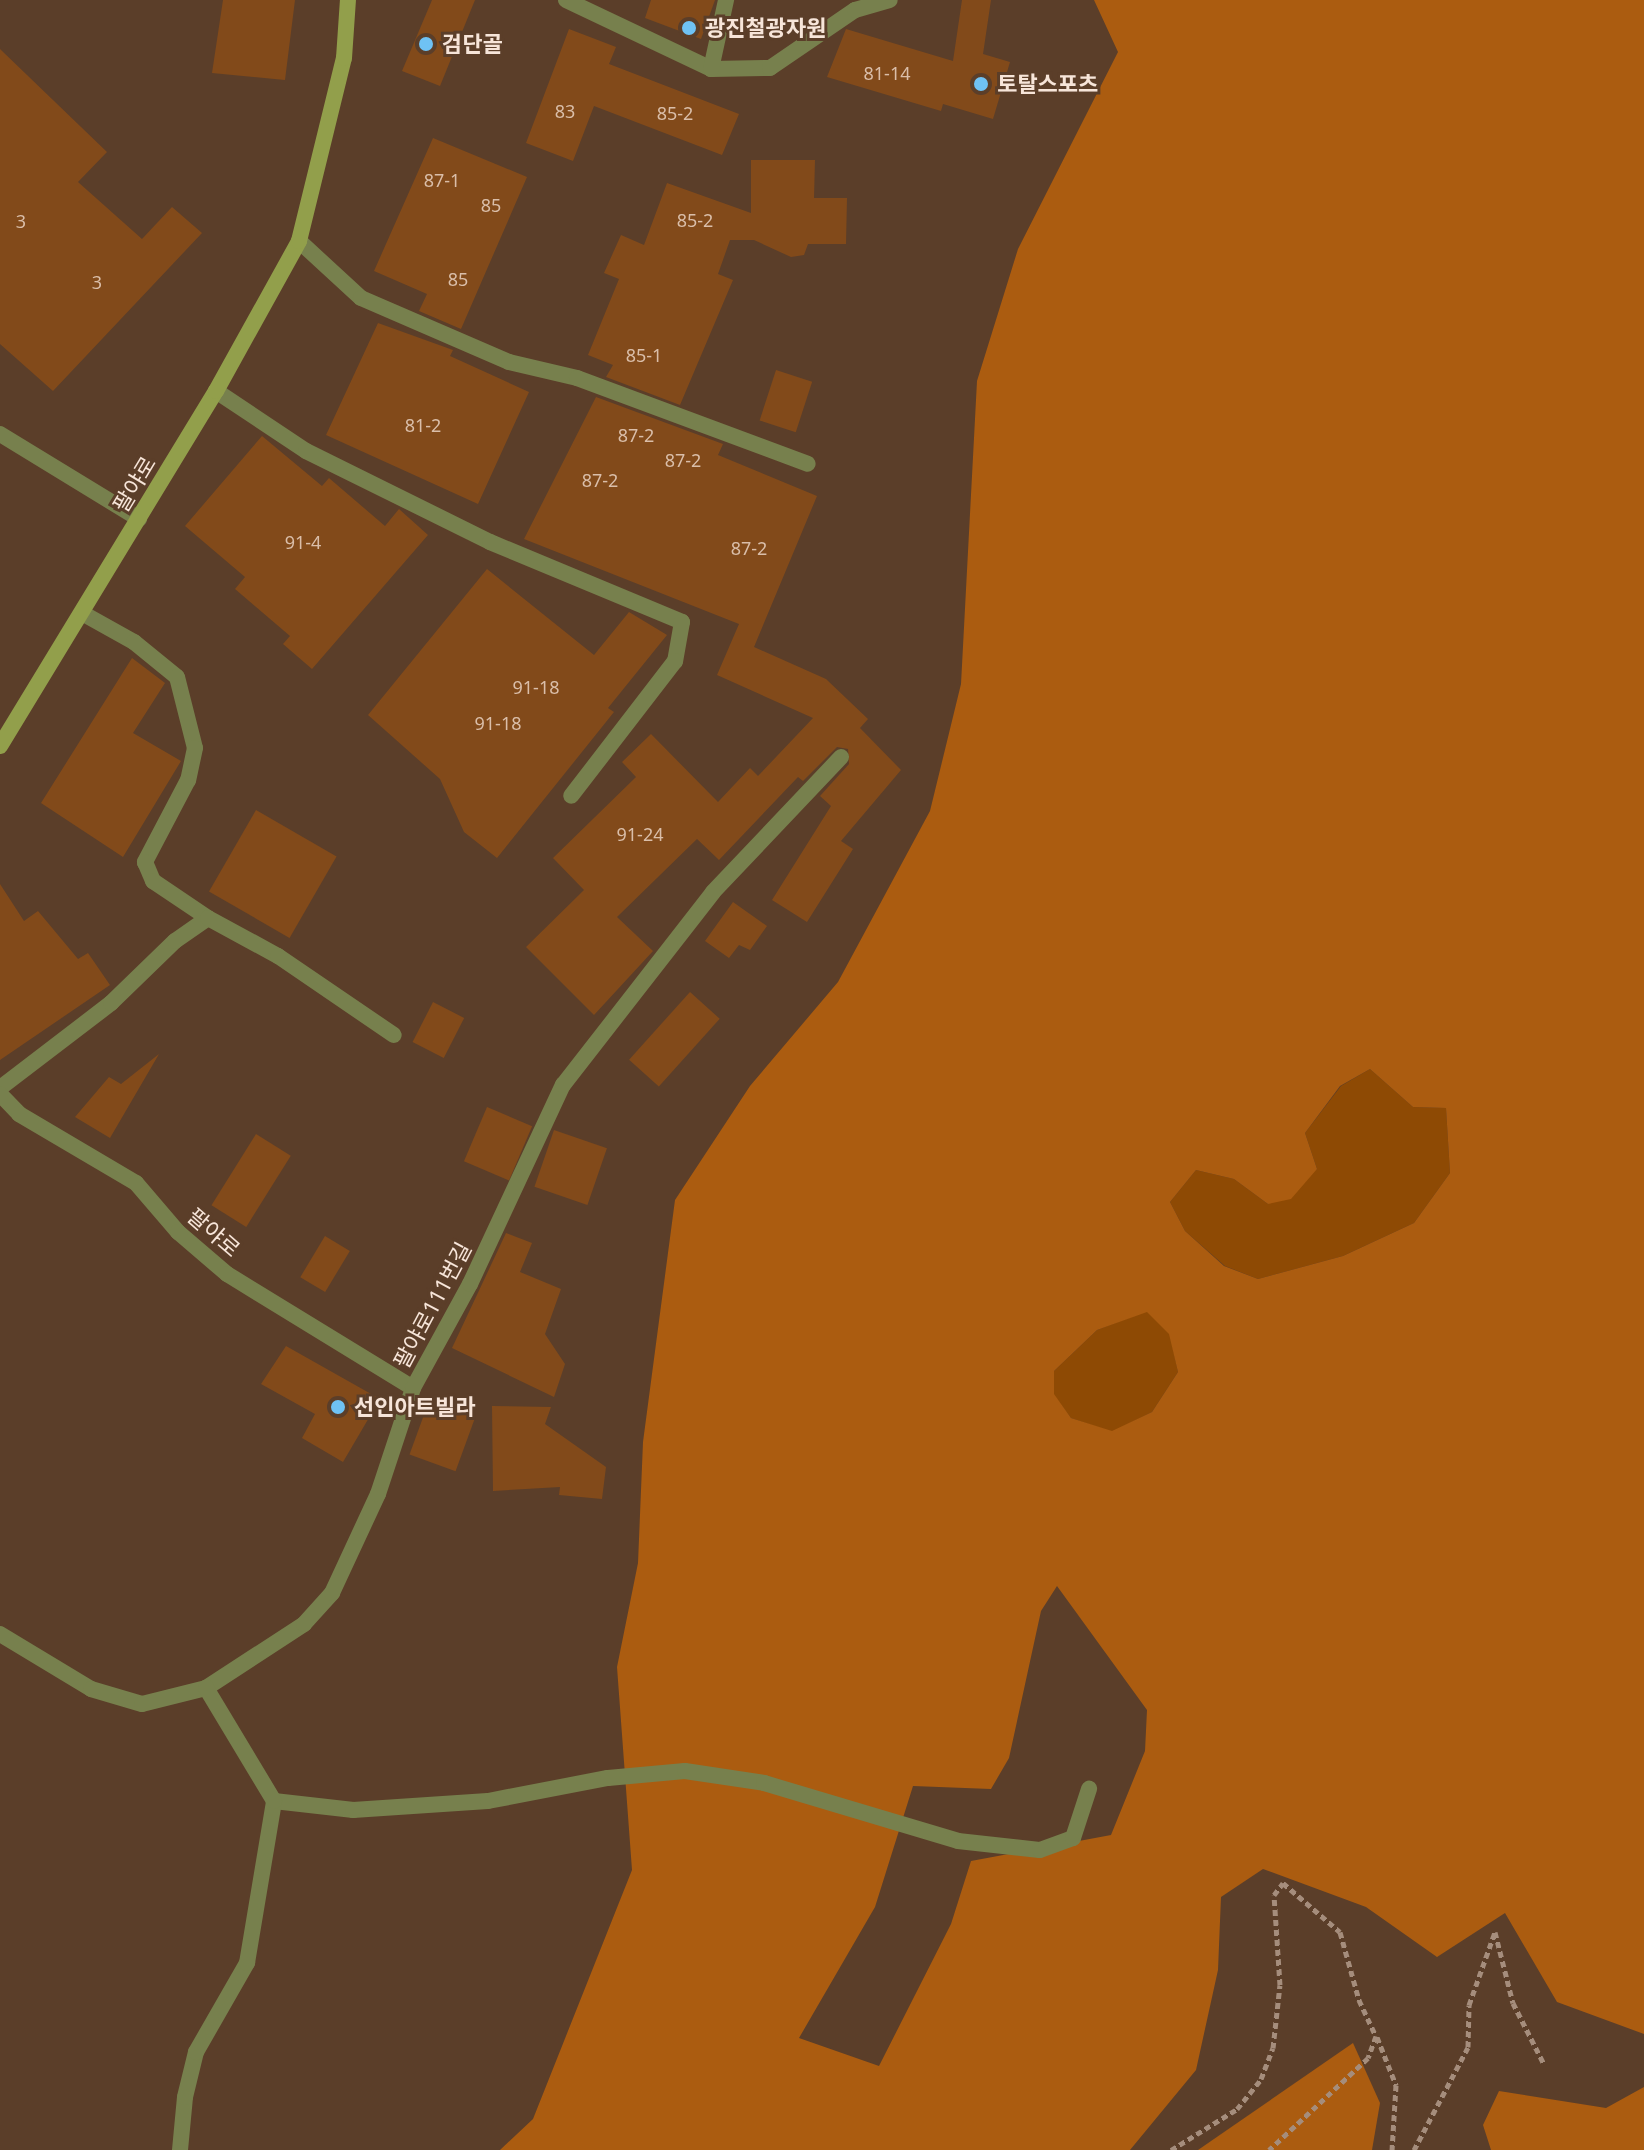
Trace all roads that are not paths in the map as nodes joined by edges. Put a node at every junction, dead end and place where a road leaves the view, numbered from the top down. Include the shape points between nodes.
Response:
1 (348, 0) edge
2 (566, 0) edge
3 (726, 0) edge
4 (890, 0) edge
5 (711, 69) junction
6 (299, 241) junction
7 (216, 391) junction
8 (0, 434) edge
9 (808, 464) dead end
10 (139, 519) junction
11 (82, 613) junction
12 (0, 746) edge
13 (841, 757) dead end
14 (571, 796) dead end
15 (208, 918) junction
16 (394, 1035) dead end
17 (0, 1088) edge
18 (0, 1094) edge
19 (413, 1388) junction
20 (0, 1634) edge
21 (206, 1688) junction
22 (1089, 1789) dead end
23 (274, 1801) junction
24 (180, 2150) edge

1 - 6 street, 팔야로 via 344,58
2 - 5 lane
3 - 5 lane
4 - 5 lane via 855,10 770,68
6 - 7 street, 팔야로
6 - 9 lane via 361,298 509,362 577,378
7 - 10 street, 팔야로
7 - 14 lane via 306,451 490,542 682,622 675,661
8 - 10 lane
10 - 11 street, 팔야로
11 - 12 street, 팔야로
11 - 15 lane via 134,642 177,677 195,748 188,780 145,862 153,881
13 - 19 lane, 팔야로111번길 via 713,892 563,1085 470,1284
15 - 16 lane via 278,956
15 - 17 lane via 175,941 111,1003
18 - 19 lane, 팔야로 via 19,1114 136,1183 178,1232 227,1274
19 - 21 lane, 팔야로111번길 via 378,1494 332,1593 304,1624
20 - 21 lane, 팔야로111번길 via 91,1689 142,1704
21 - 23 lane
22 - 23 lane via 1073,1838 1040,1850 958,1841 764,1783 685,1771 608,1778 488,1801 353,1810
23 - 24 lane via 247,1963 196,2052

